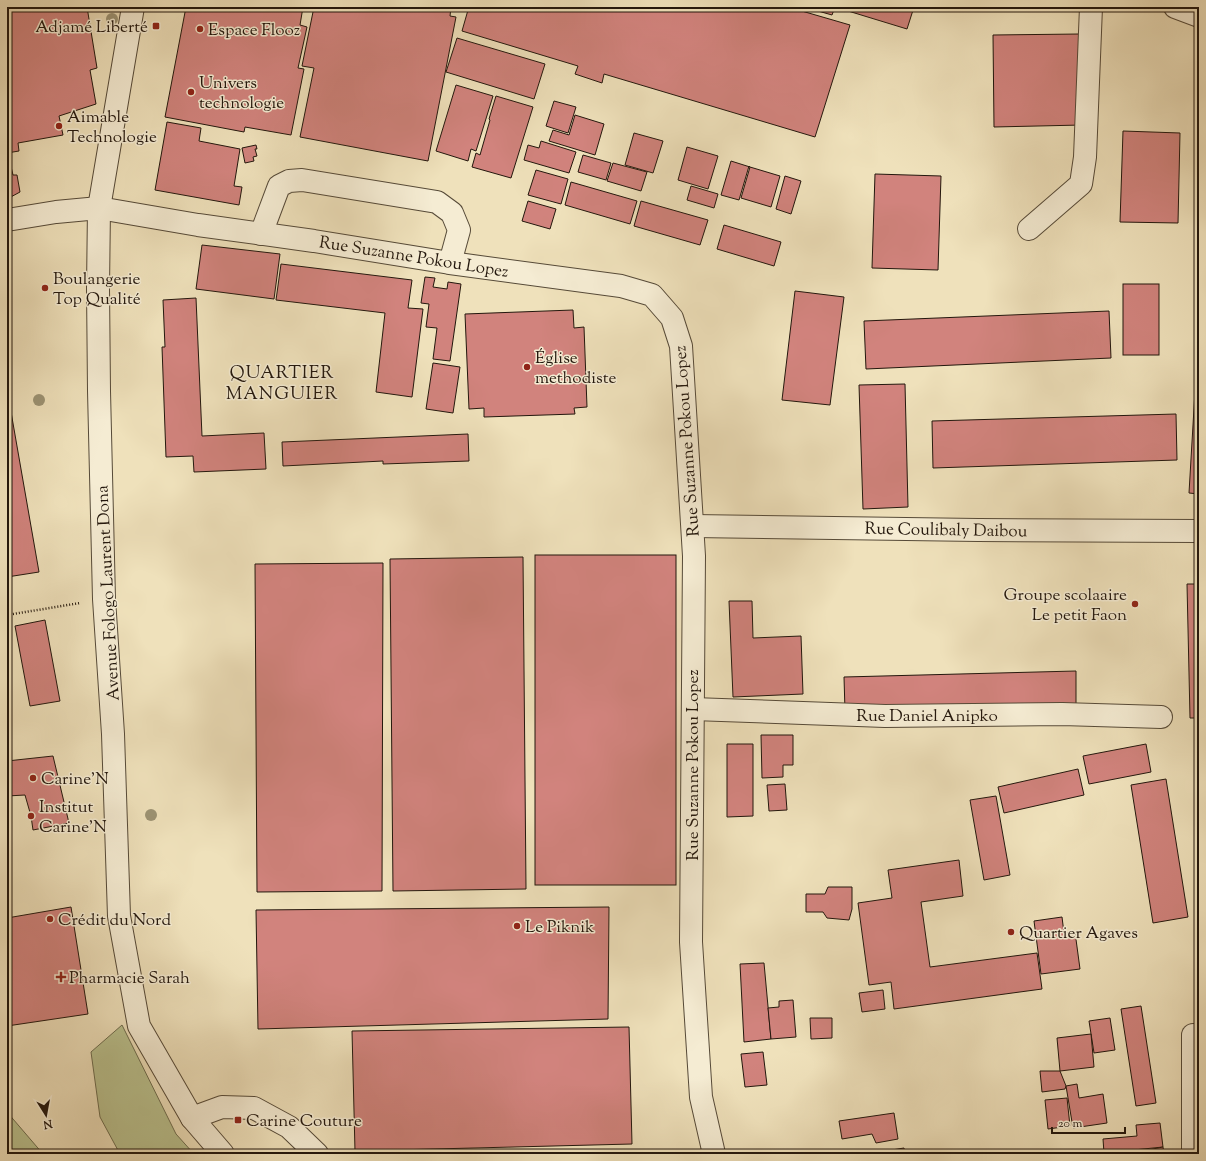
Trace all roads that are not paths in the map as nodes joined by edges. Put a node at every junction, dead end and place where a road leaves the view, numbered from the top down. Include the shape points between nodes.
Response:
1 (133, 7) edge
2 (1091, 7) edge
3 (1175, 7) edge
4 (1199, 16) edge
5 (99, 208) junction
6 (7, 220) edge
7 (1030, 229) dead end
8 (262, 234) junction
9 (450, 263) junction
10 (693, 526) junction
11 (1199, 531) edge
12 (693, 709) junction
13 (1161, 717) dead end
14 (1193, 1035) dead end
15 (192, 1118) junction
16 (223, 1154) edge
17 (317, 1154) edge
18 (714, 1154) edge
19 (1193, 1154) edge

1 - 5 street, Avenue Fologo Laurent Dona
2 - 7 street via 1085,157 1081,184
3 - 4 street
5 - 6 street, Rue Suzanne Pokou Lopez
5 - 8 street, Rue Suzanne Pokou Lopez
5 - 15 street, Avenue Fologo Laurent Dona via 99,391 104,599 113,734 118,916 139,1026
8 - 9 street, Rue Suzanne Pokou Lopez
8 - 9 street via 280,186 289,181 302,180 437,202 452,213 459,230
9 - 10 street, Rue Suzanne Pokou Lopez via 621,286 652,296 672,318 681,346
10 - 11 street, Rue Coulibaly Daibou
10 - 12 street, Rue Suzanne Pokou Lopez
12 - 13 street, Rue Daniel Anipko via 885,716 1062,714
12 - 18 street, Rue Suzanne Pokou Lopez via 691,942 701,1097
14 - 19 street
15 - 16 street, Avenue Fologo Laurent Dona
15 - 17 street via 222,1107 254,1108 289,1127

